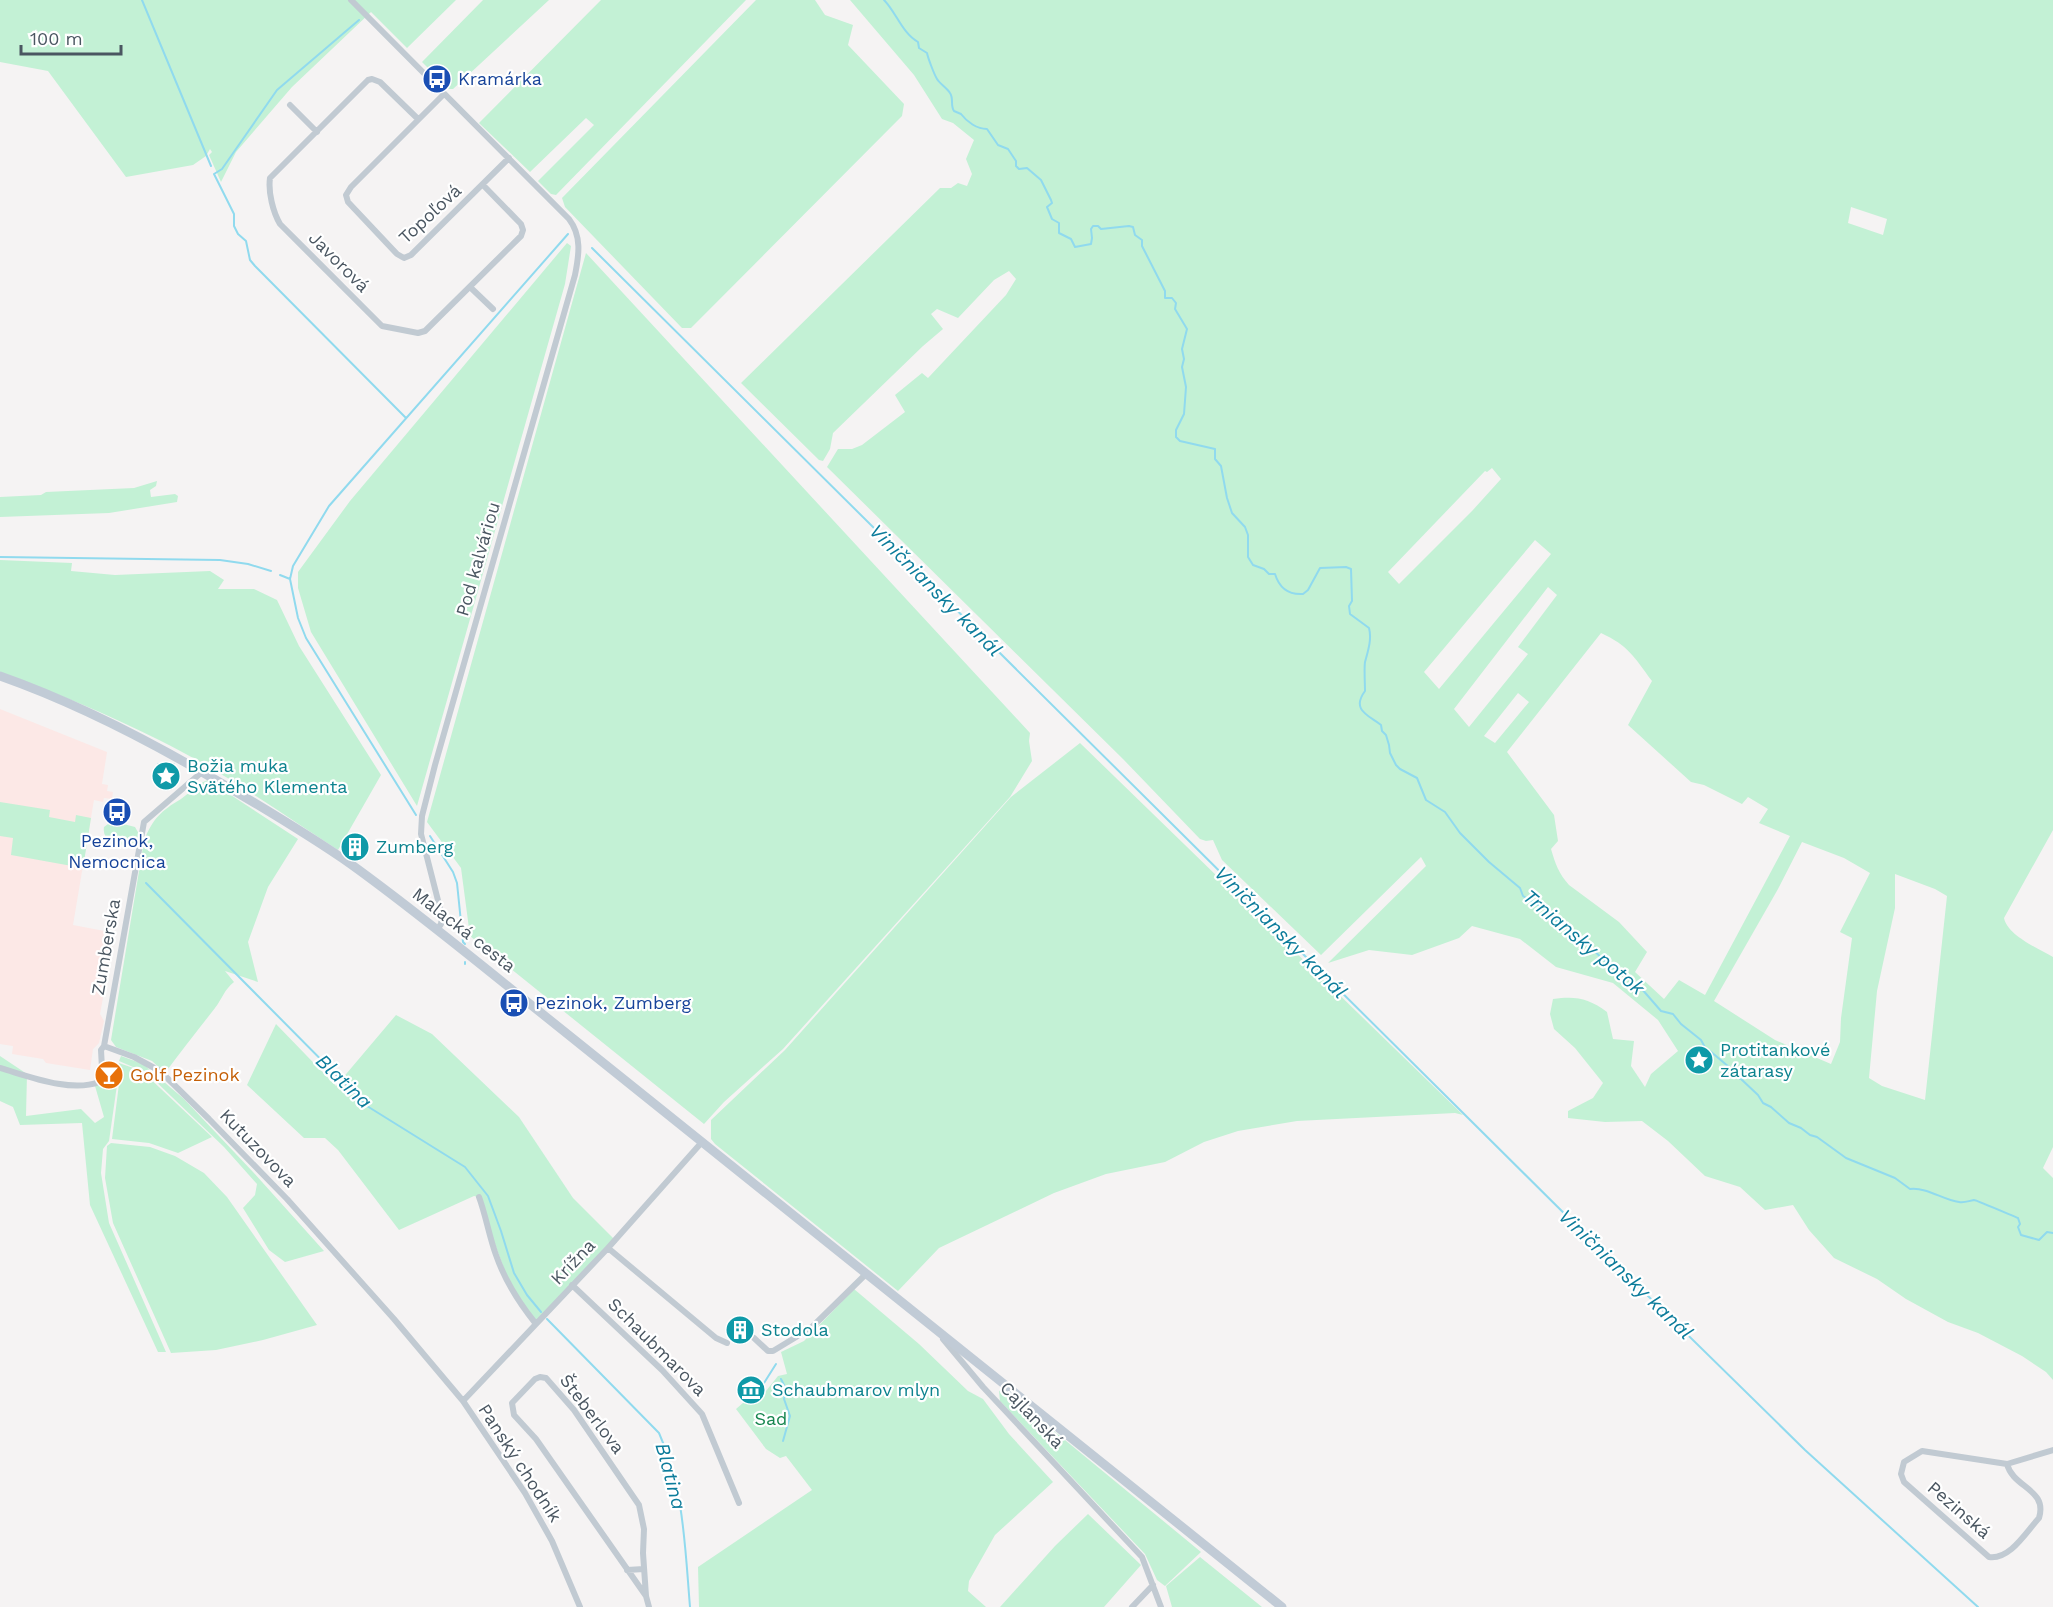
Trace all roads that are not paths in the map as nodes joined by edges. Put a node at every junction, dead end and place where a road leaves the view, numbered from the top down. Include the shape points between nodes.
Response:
1 (351, 0) edge
2 (444, 94) junction
3 (290, 105) dead end
4 (418, 120) junction
5 (317, 132) junction
6 (509, 158) junction
7 (483, 185) junction
8 (470, 287) junction
9 (493, 309) dead end
10 (0, 676) edge
11 (202, 772) junction
12 (437, 930) junction
13 (104, 1046) junction
14 (0, 1068) edge
15 (702, 1142) junction
16 (478, 1197) dead end
17 (608, 1248) junction
18 (866, 1274) junction
19 (572, 1285) junction
20 (537, 1323) junction
21 (937, 1332) junction
22 (754, 1338) dead end
23 (727, 1343) dead end
24 (993, 1376) junction
25 (983, 1387) junction
26 (463, 1401) junction
27 (2053, 1450) edge
28 (2007, 1464) junction
29 (739, 1503) dead end
30 (644, 1569) junction
31 (627, 1570) junction
32 (1153, 1585) junction
33 (646, 1596) junction
34 (580, 1607) edge
35 (649, 1607) edge
36 (1132, 1607) edge
37 (1161, 1607) edge
38 (1282, 1607) edge

1 - 2 street, Pod kalváriou
2 - 4 street, Topoľová
2 - 6 street, Pod kalváriou
3 - 5 street
4 - 5 street, Javorová via 380,82 372,79
4 - 7 street, Topoľová via 346,195 348,202 397,254 404,258 411,255
5 - 8 street, Javorová via 273,174 269,184 280,224 329,274 382,326 418,333 425,331
6 - 7 street, Topoľová
6 - 12 street, Pod kalváriou via 575,228 578,260 422,816 422,841 442,916
7 - 8 street, Javorová via 523,230
8 - 9 street
10 - 11 main road, Malacká cesta via 114,723
11 - 12 main road, Malacká cesta via 298,829
11 - 13 street, Zumberska via 144,822
12 - 15 main road, Malacká cesta
13 - 14 street via 99,1082 88,1086 73,1086
13 - 26 street, Kutuzovova via 160,1071 209,1119 360,1280
15 - 17 street, Krížna
15 - 18 main road, Malacká cesta
16 - 20 street via 511,1288
17 - 19 street, Krížna
17 - 23 street
18 - 21 main road, Cajlanská
18 - 22 street via 811,1328 773,1351
19 - 20 street, Krížna
19 - 29 street, Schaubmarova via 662,1370 702,1414
20 - 26 street, Krížna
21 - 24 main road, Cajlanská
21 - 25 street
24 - 25 street, Cajlanská
24 - 38 main road
25 - 32 street, Cajlanská via 1142,1557
26 - 34 street, Panský chodník via 539,1516
27 - 28 street, Pezinská
28 - 28 street, Pezinská via 2014,1478 2038,1497 2041,1511 2006,1555 1998,1558 1989,1557 1905,1482 1901,1474 1904,1462 1922,1451
30 - 31 street
30 - 31 street, Šteberlova via 642,1516 634,1497 574,1410 546,1378 535,1379 512,1403 514,1415 536,1439
30 - 33 street, Šteberlova
31 - 33 street, Šteberlova
32 - 36 street
32 - 37 street, Cajlanská
33 - 35 street, Šteberlova

